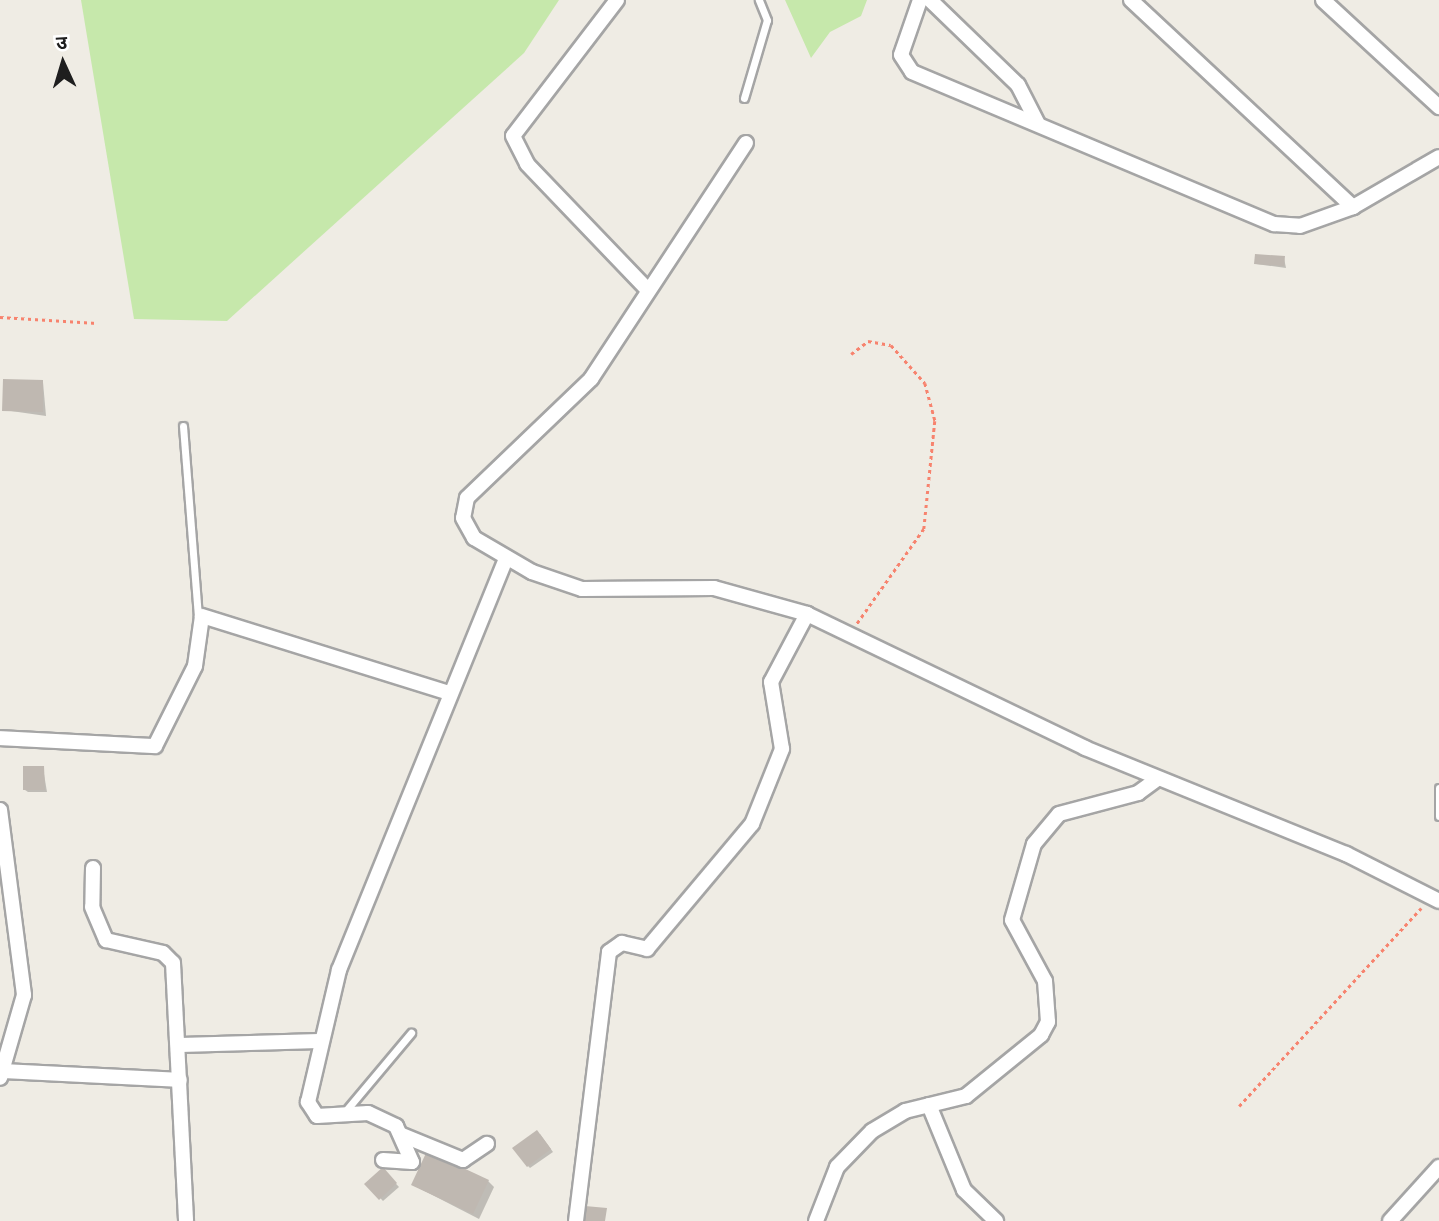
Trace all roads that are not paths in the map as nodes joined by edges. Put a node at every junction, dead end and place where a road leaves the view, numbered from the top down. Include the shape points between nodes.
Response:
1 (617, 0) edge
2 (759, 0) edge
3 (920, 0) edge
4 (930, 0) edge
5 (1131, 0) edge
6 (1323, 0) edge
7 (744, 98) dead end
8 (1439, 107) edge
9 (1037, 122) junction
10 (746, 143) dead end
11 (1439, 157) edge
12 (1353, 207) junction
13 (647, 289) junction
14 (183, 426) dead end
15 (506, 559) junction
16 (807, 614) junction
17 (198, 617) junction
18 (449, 693) junction
19 (0, 738) edge
20 (1157, 779) junction
21 (1439, 788) edge
22 (0, 810) edge
23 (1439, 816) edge
24 (93, 869) dead end
25 (1434, 899) edge
26 (411, 1033) dead end
27 (321, 1041) junction
28 (179, 1045) junction
29 (2, 1075) edge
30 (180, 1080) junction
31 (929, 1105) junction
32 (343, 1115) junction
33 (402, 1135) junction
34 (487, 1144) dead end
35 (383, 1160) dead end
36 (1439, 1167) edge
37 (186, 1221) edge
38 (576, 1221) edge
39 (816, 1221) edge
40 (996, 1221) edge
41 (1390, 1221) edge

1 - 13 street via 513,136 527,164
2 - 7 lane via 767,20
3 - 9 street via 903,42 904,65
4 - 9 street via 1018,85
5 - 12 street
6 - 8 street
9 - 12 street via 1275,224 1300,226
10 - 13 street
11 - 12 street
13 - 15 street via 577,396 467,498 467,529
14 - 17 lane
15 - 16 street via 582,589 714,587
15 - 18 street
16 - 20 street
16 - 38 street via 771,682 782,749 770,793 752,824 647,949 622,943 609,952
17 - 18 street via 251,626
17 - 19 street via 195,666 155,746
18 - 27 street via 339,970
20 - 25 street via 1323,845
20 - 31 street via 1138,793 1059,814 1043,827 1021,872 1012,920 1016,937 1043,973 1047,1026 987,1084
21 - 23 lane
22 - 29 street via 24,995
24 - 28 street via 92,907 106,940 172,959
26 - 32 lane
27 - 28 street
27 - 32 street via 309,1112
28 - 30 street
29 - 30 street
30 - 37 street
31 - 39 street via 895,1116 859,1143 837,1167
31 - 40 street via 964,1190
32 - 33 street via 378,1116
33 - 34 street via 463,1160
33 - 35 street via 412,1162
36 - 41 street

